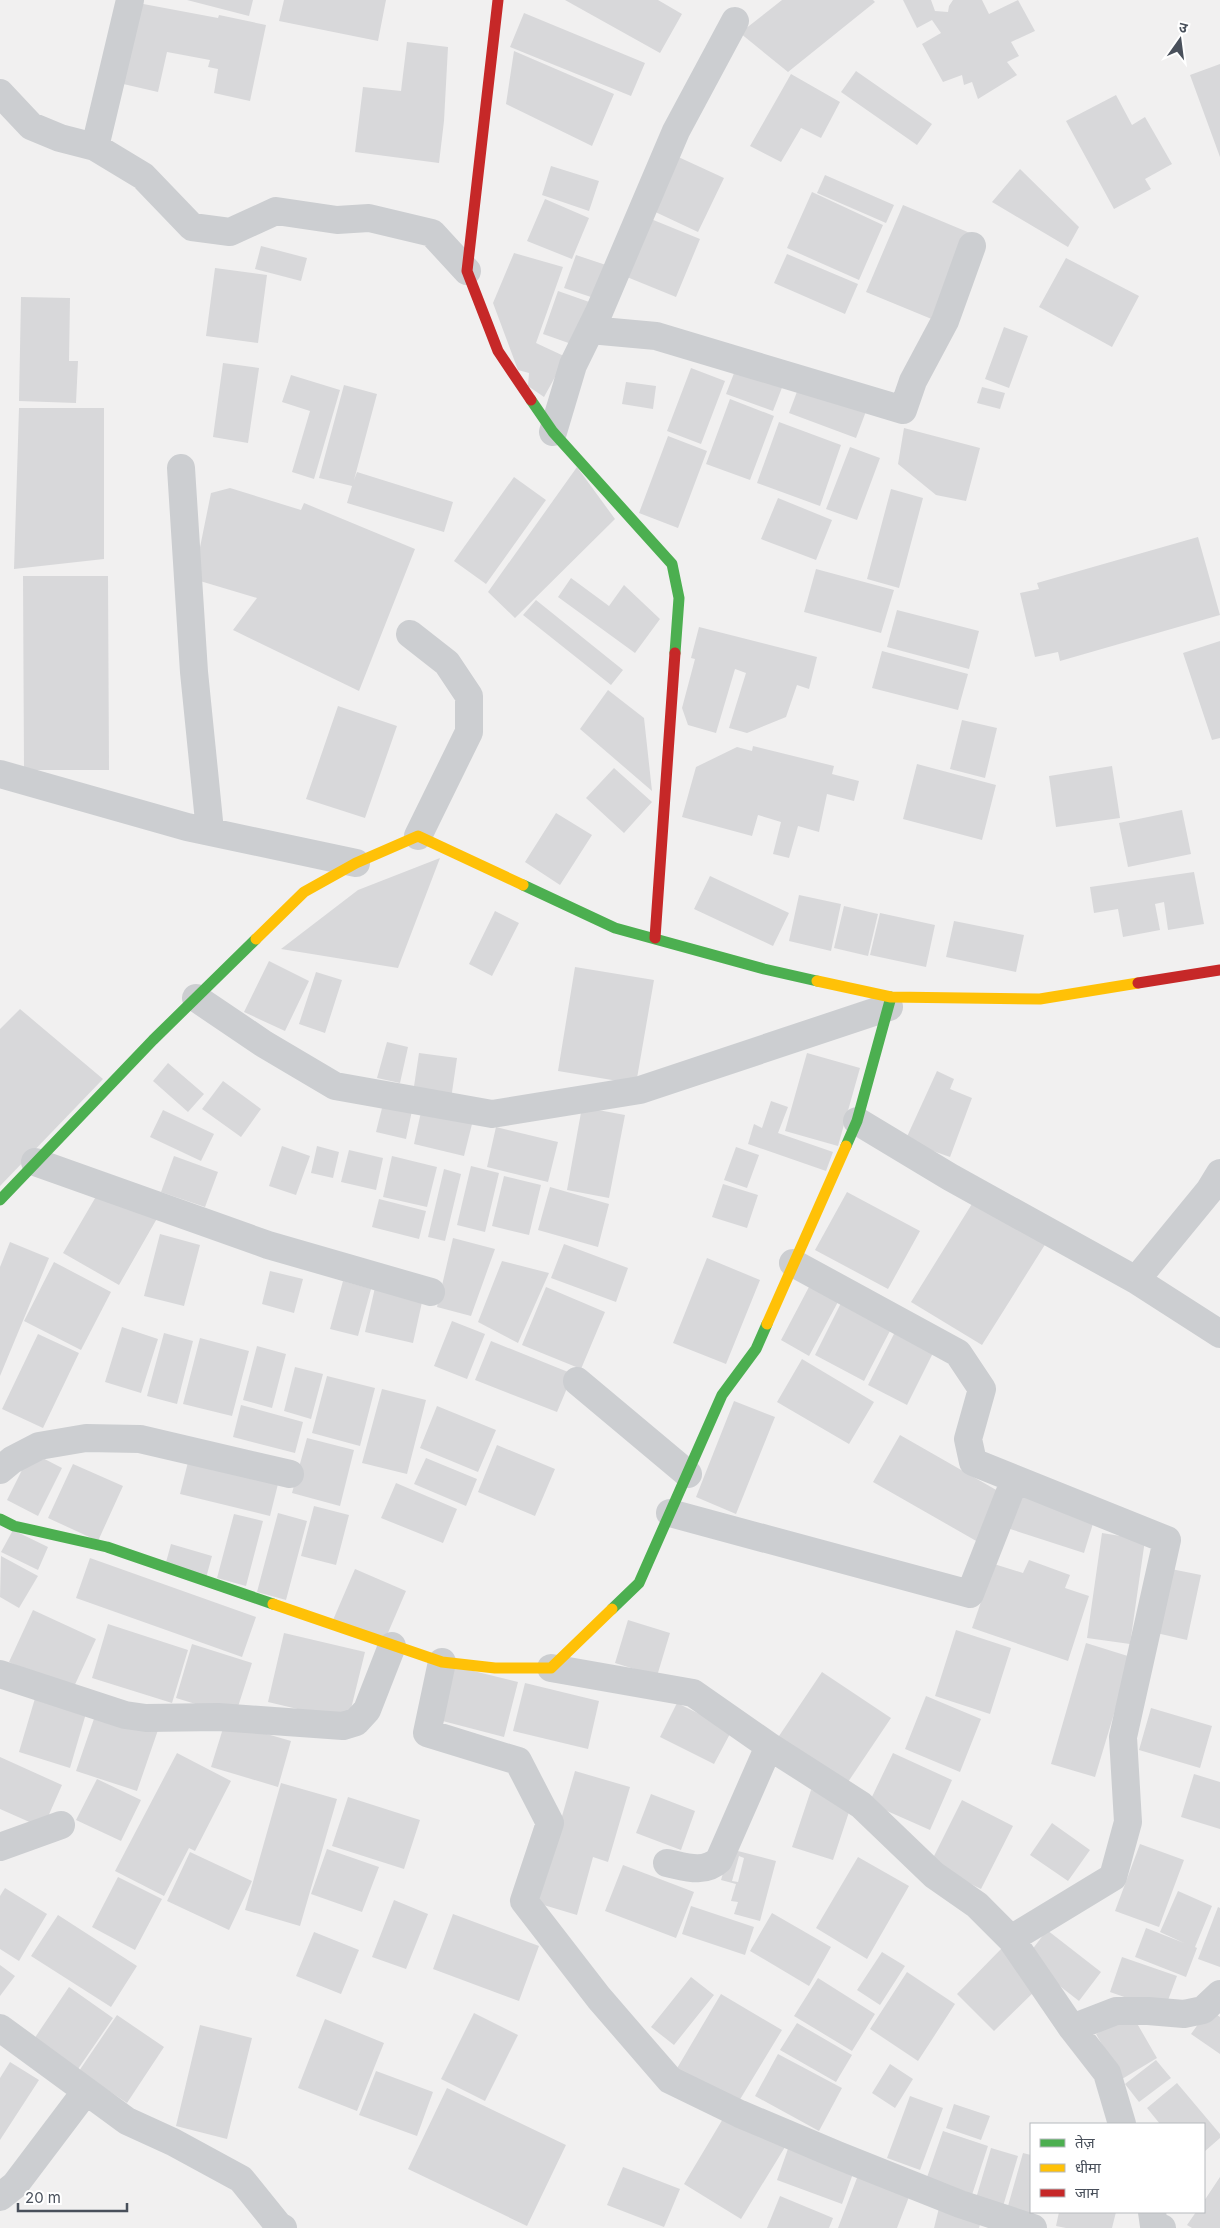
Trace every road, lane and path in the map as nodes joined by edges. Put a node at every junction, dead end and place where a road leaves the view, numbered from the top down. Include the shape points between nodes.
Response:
1 (130, 0) edge
2 (498, 0) edge
3 (735, 21) dead end
4 (0, 92) edge
5 (96, 146) junction
6 (972, 246) dead end
7 (467, 271) junction
8 (590, 330) junction
9 (553, 432) junction
10 (181, 468) dead end
11 (410, 634) dead end
12 (0, 774) edge
13 (210, 831) junction
14 (418, 836) junction
15 (356, 863) junction
16 (655, 938) junction
17 (1220, 970) edge
18 (196, 998) junction
19 (890, 1002) junction
20 (857, 1121) junction
21 (35, 1162) junction
22 (1220, 1173) edge
23 (0, 1200) edge
24 (794, 1263) junction
25 (1136, 1280) junction
26 (431, 1292) dead end
27 (1220, 1334) edge
28 (576, 1381) dead end
29 (0, 1470) edge
30 (290, 1474) dead end
31 (688, 1474) junction
32 (1016, 1479) junction
33 (670, 1513) junction
34 (0, 1519) edge
35 (392, 1646) junction
36 (442, 1662) junction
37 (551, 1668) junction
38 (0, 1674) edge
39 (769, 1746) junction
40 (60, 1825) dead end
41 (0, 1847) edge
42 (668, 1863) dead end
43 (1011, 1939) junction
44 (1220, 1994) edge
45 (0, 2028) edge
46 (1072, 2028) junction
47 (86, 2091) junction
48 (1122, 2123) edge
49 (0, 2197) edge
50 (1152, 2213) edge
51 (282, 2228) edge
52 (1033, 2228) edge
53 (1162, 2228) edge

1 - 5 street
2 - 7 street
3 - 8 street via 676,131
4 - 5 street via 31,126 60,138
5 - 7 street via 143,176 192,226 230,232 276,211 338,220 369,218 432,233
6 - 8 street via 945,321 913,381 903,410 656,336
7 - 9 street via 498,351
8 - 9 street via 573,365
9 - 16 street via 672,564 679,598
10 - 13 street via 194,672
11 - 14 street via 446,663 469,696 470,732
12 - 13 street
13 - 15 street
14 - 15 street
14 - 16 street via 615,928
15 - 18 street via 304,892
16 - 19 street
17 - 19 street via 1040,999
18 - 19 street via 335,1086 492,1114 640,1090
18 - 21 street
19 - 20 street
20 - 24 street
20 - 25 street via 950,1177
21 - 23 street
21 - 26 street via 268,1245
22 - 25 street
24 - 31 street via 756,1349 722,1395
24 - 32 street via 958,1353 982,1389 968,1439 973,1462
25 - 27 street
28 - 31 street
29 - 30 street via 39,1446 86,1438 140,1439
31 - 33 street
32 - 33 street via 970,1594
32 - 43 street via 1167,1540 1122,1737 1128,1822 1113,1877
33 - 37 street via 639,1583
34 - 35 street via 14,1526 108,1547
35 - 36 street
35 - 38 street via 367,1710 356,1722 343,1726 218,1717 146,1718 125,1715
36 - 37 street via 495,1668
36 - 52 street via 427,1733 518,1761 550,1822 524,1901 599,1998 670,2080 837,2155 960,2204
37 - 39 street via 693,1693
39 - 42 street via 719,1860 700,1869
39 - 43 street via 861,1804 934,1875 977,1905
40 - 41 street
43 - 46 street
44 - 46 street via 1203,2010 1184,2014 1116,2011
45 - 47 street
46 - 48 street via 1107,2073
47 - 49 street via 15,2185
47 - 51 street via 127,2121 241,2179
50 - 53 street via 1154,2226

